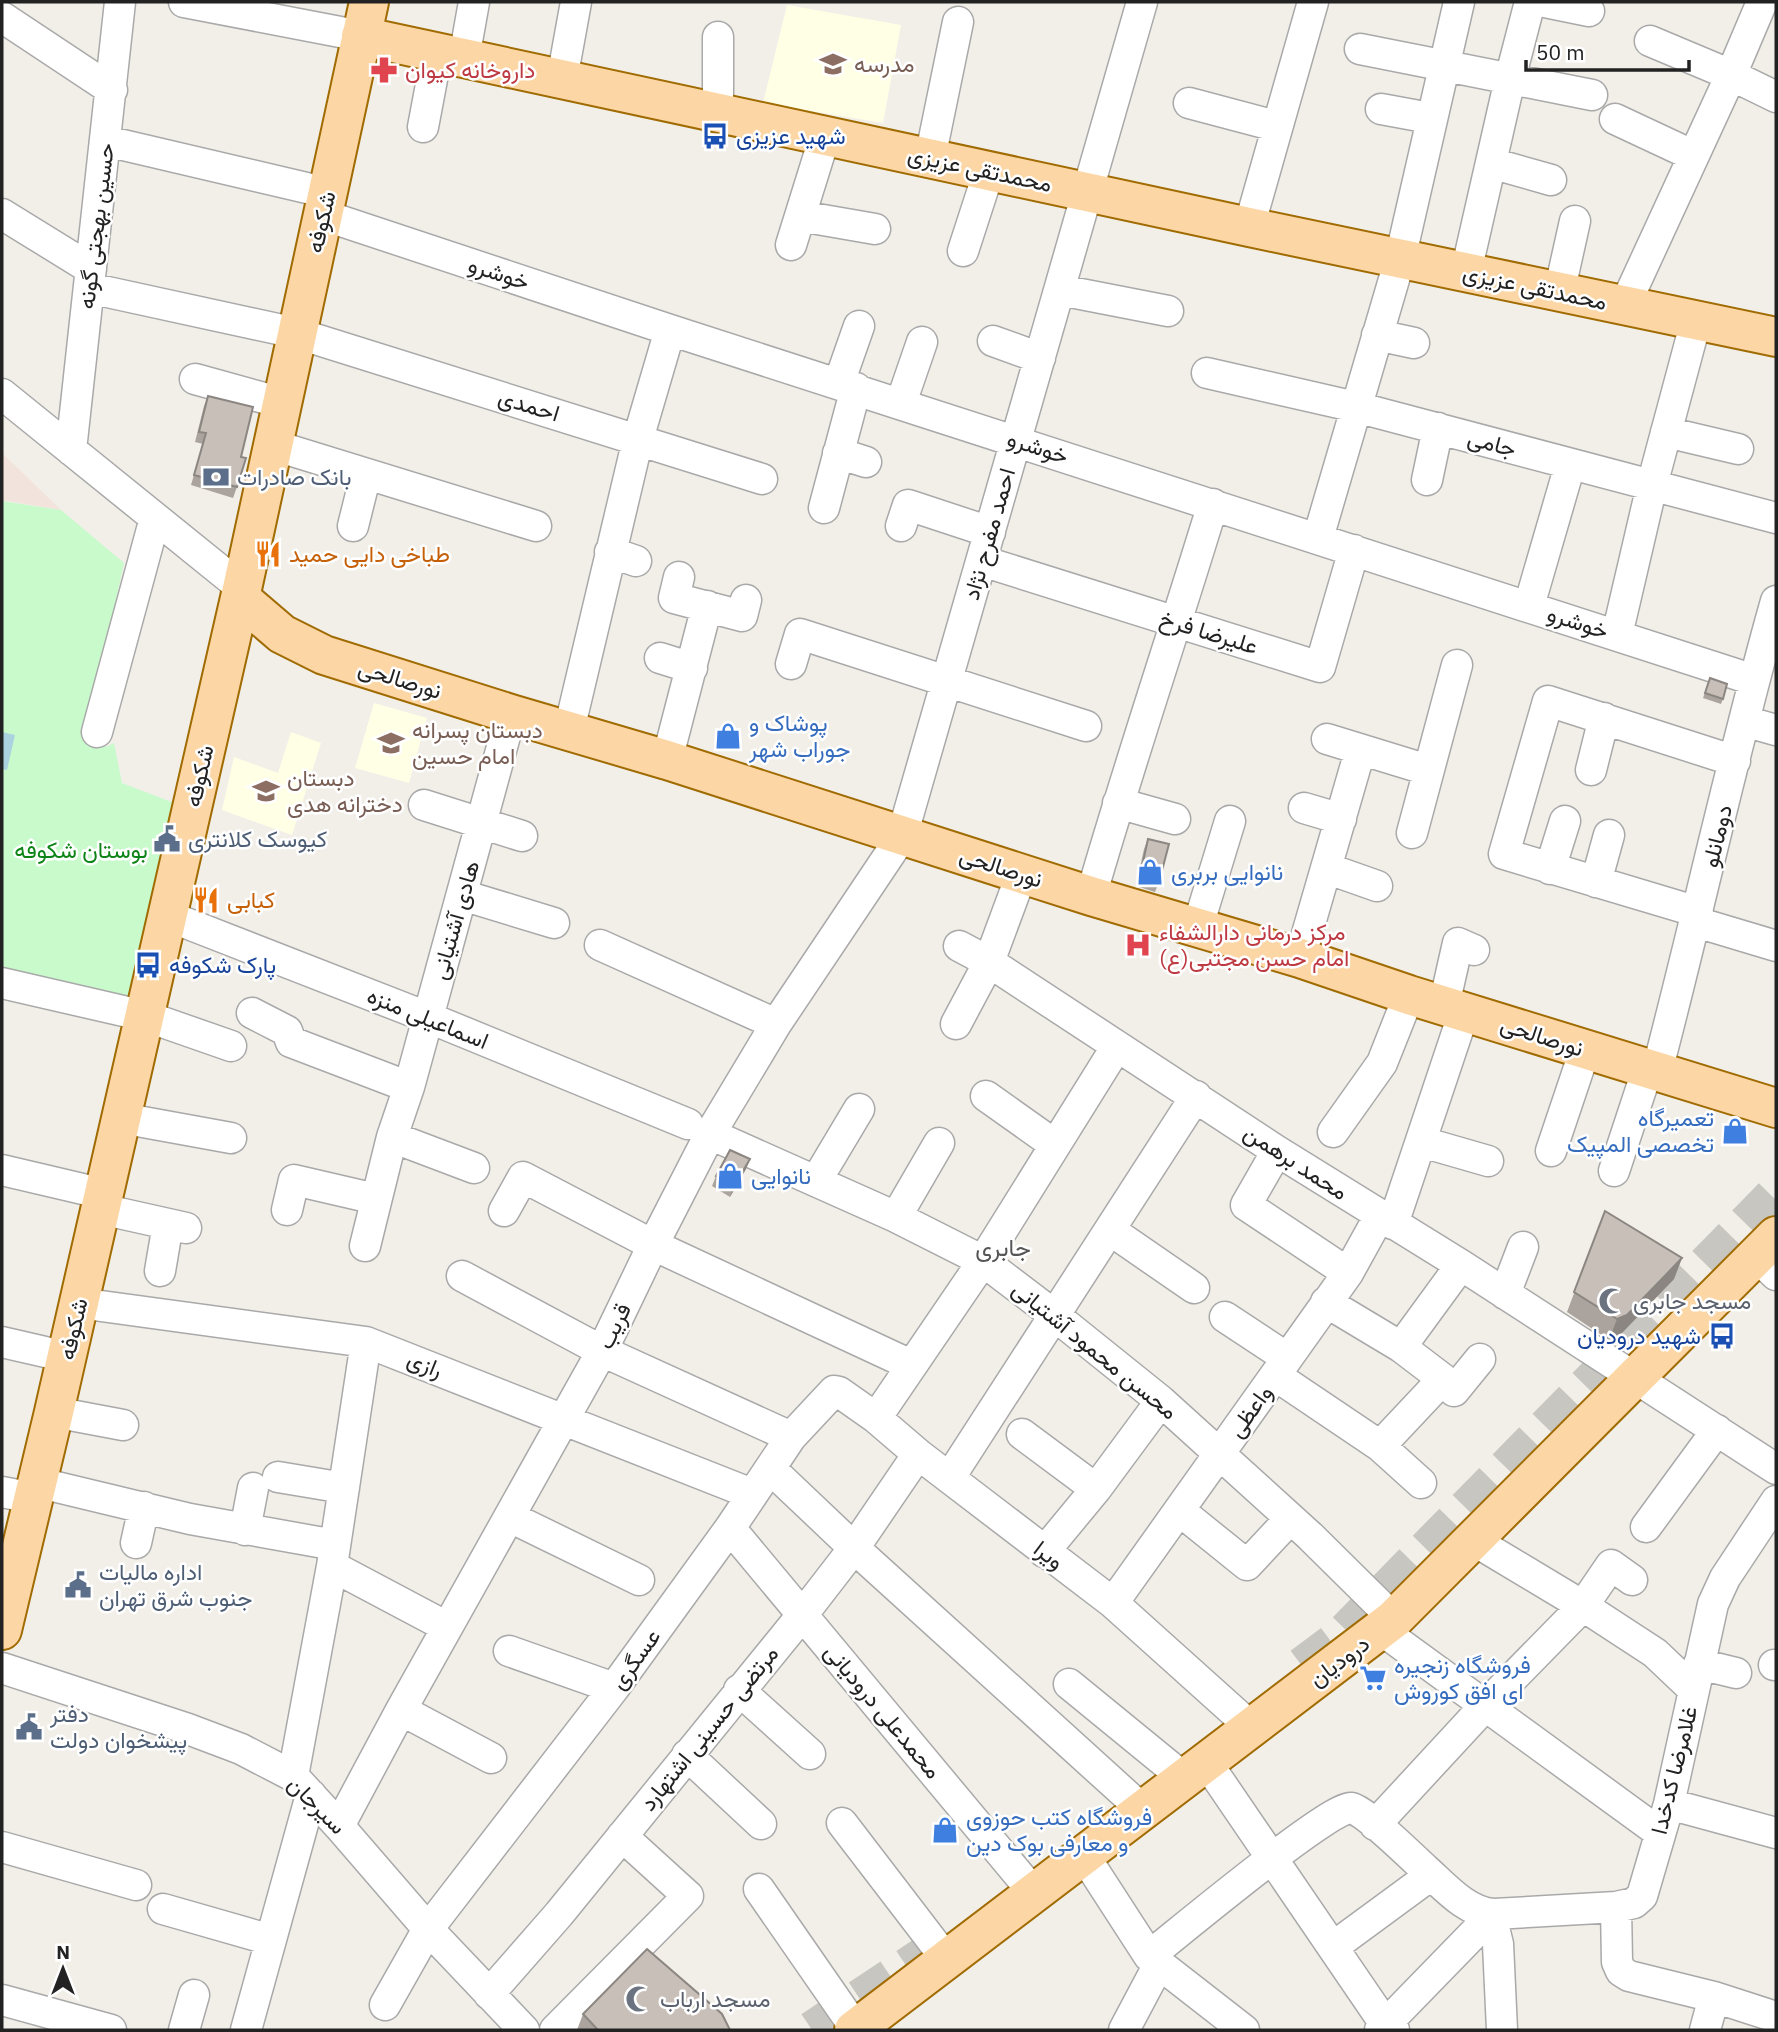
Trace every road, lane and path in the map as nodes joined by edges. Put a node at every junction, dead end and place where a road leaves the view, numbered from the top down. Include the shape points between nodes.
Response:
1 (120, 2) edge
2 (184, 2) edge
3 (474, 2) edge
4 (576, 2) edge
5 (1142, 2) edge
6 (1313, 2) edge
7 (1459, 2) edge
8 (1530, 2) edge
9 (1545, 2) edge
10 (1762, 2) edge
11 (1589, 11) dead end
12 (2, 17) edge
13 (365, 19) edge
14 (958, 22) dead end
15 (718, 37) dead end
16 (1650, 41) dead end
17 (1360, 49) dead end
18 (450, 56) junction
19 (1443, 65) junction
20 (1731, 75) junction
21 (562, 79) junction
22 (1510, 79) junction
23 (112, 90) junction
24 (1592, 95) dead end
25 (1776, 97) edge
26 (1189, 103) dead end
27 (1381, 109) dead end
28 (718, 113) junction
29 (1430, 118) junction
30 (1615, 119) dead end
31 (423, 127) dead end
32 (1276, 127) junction
33 (825, 136) junction
34 (106, 141) junction
35 (1692, 155) junction
36 (930, 158) junction
37 (1491, 163) junction
38 (989, 171) junction
39 (1551, 180) dead end
40 (1088, 192) junction
41 (325, 204) junction
42 (2, 214) edge
43 (800, 216) junction
44 (1575, 221) dead end
45 (1249, 228) junction
46 (875, 229) dead end
47 (791, 245) dead end
48 (963, 251) dead end
49 (1400, 259) junction
50 (1466, 272) junction
51 (90, 278) junction
52 (1060, 290) junction
53 (1559, 293) junction
54 (1624, 307) junction
55 (1168, 311) dead end
56 (1696, 321) junction
57 (859, 326) dead end
58 (670, 330) junction
59 (296, 333) junction
60 (1377, 335) junction
61 (1776, 337) edge
62 (993, 341) dead end
63 (922, 342) dead end
64 (1414, 343) dead end
65 (1040, 358) junction
66 (1207, 373) dead end
67 (195, 379) dead end
68 (847, 385) junction
69 (2, 394) edge
70 (282, 403) junction
71 (901, 403) junction
72 (1356, 407) junction
73 (1438, 428) junction
74 (1666, 432) junction
75 (638, 439) junction
76 (1016, 440) junction
77 (273, 445) junction
78 (1738, 449) dead end
79 (71, 450) junction
80 (838, 453) junction
81 (866, 462) dead end
82 (1570, 465) junction
83 (366, 474) junction
84 (762, 479) dead end
85 (1427, 480) dead end
86 (1652, 485) junction
87 (1213, 504) junction
88 (824, 508) dead end
89 (155, 518) junction
90 (1776, 518) edge
91 (353, 526) dead end
92 (536, 526) dead end
93 (901, 526) dead end
94 (990, 531) junction
95 (1318, 538) junction
96 (1354, 550) junction
97 (982, 561) junction
98 (677, 587) dead end
99 (241, 593) junction
100 (1776, 600) edge
101 (706, 607) junction
102 (1529, 607) junction
103 (744, 608) dead end
104 (1175, 621) junction
105 (1617, 635) junction
106 (660, 658) dead end
107 (791, 664) dead end
108 (1457, 666) dead end
109 (692, 668) junction
110 (1754, 680) junction
111 (947, 682) junction
112 (511, 714) junction
113 (1604, 718) junction
114 (1744, 721) junction
115 (1086, 726) dead end
116 (569, 730) junction
117 (1776, 730) edge
118 (97, 732) dead end
119 (1327, 739) dead end
120 (1360, 751) junction
121 (667, 760) junction
122 (1735, 761) junction
123 (1428, 770) junction
124 (1591, 770) dead end
125 (1118, 803) junction
126 (424, 805) dead end
127 (1304, 808) dead end
128 (1175, 819) dead end
129 (1341, 819) junction
130 (1230, 821) dead end
131 (1564, 821) dead end
132 (483, 824) junction
133 (1412, 834) dead end
134 (1609, 835) dead end
135 (522, 836) dead end
136 (902, 836) junction
137 (1326, 868) junction
138 (1550, 869) junction
139 (1022, 873) junction
140 (1595, 882) junction
141 (1377, 886) dead end
142 (462, 895) junction
143 (1091, 896) junction
144 (167, 916) junction
145 (1697, 917) junction
146 (554, 923) dead end
147 (1197, 929) junction
148 (600, 945) dead end
149 (959, 946) dead end
150 (1776, 946) edge
151 (1474, 950) dead end
152 (1300, 958) junction
153 (989, 962) junction
154 (2, 983) edge
155 (1439, 1004) junction
156 (252, 1013) dead end
157 (145, 1016) junction
158 (427, 1017) junction
159 (776, 1024) junction
160 (956, 1024) dead end
161 (231, 1046) dead end
162 (1117, 1046) junction
163 (1585, 1050) junction
164 (1653, 1070) junction
165 (409, 1087) junction
166 (986, 1096) dead end
167 (1196, 1096) junction
168 (1776, 1108) edge
169 (859, 1109) dead end
170 (121, 1118) junction
171 (699, 1129) junction
172 (1333, 1132) dead end
173 (392, 1137) junction
174 (231, 1138) dead end
175 (1422, 1142) junction
176 (939, 1143) dead end
177 (1055, 1145) junction
178 (1277, 1151) junction
179 (1551, 1151) dead end
180 (1488, 1161) dead end
181 (474, 1168) dead end
182 (2, 1170) edge
183 (1614, 1171) dead end
184 (816, 1181) junction
185 (376, 1199) junction
186 (102, 1202) junction
187 (287, 1210) dead end
188 (504, 1211) dead end
189 (897, 1217) junction
190 (1386, 1220) junction
191 (1110, 1230) junction
192 (653, 1245) junction
193 (365, 1246) dead end
194 (1522, 1247) dead end
195 (1770, 1256) edge
196 (983, 1261) junction
197 (1461, 1265) junction
198 (160, 1271) dead end
199 (1348, 1273) junction
200 (462, 1276) dead end
201 (1194, 1288) dead end
202 (1504, 1294) junction
203 (1326, 1302) junction
204 (79, 1303) junction
205 (1054, 1315) junction
206 (1225, 1317) dead end
207 (2, 1342) edge
208 (366, 1342) junction
209 (1401, 1347) junction
210 (602, 1351) junction
211 (66, 1357) junction
212 (1480, 1359) dead end
213 (911, 1365) junction
214 (1281, 1367) junction
215 (1635, 1376) junction
216 (1443, 1379) junction
217 (839, 1392) joint
218 (1161, 1401) junction
219 (54, 1412) junction
220 (876, 1418) junction
221 (563, 1420) junction
222 (123, 1425) dead end
223 (1717, 1430) junction
224 (1022, 1434) dead end
225 (791, 1437) junction
226 (1380, 1446) junction
227 (918, 1454) junction
228 (1219, 1454) junction
229 (1776, 1469) edge
230 (777, 1475) dead end
231 (950, 1478) junction
232 (1421, 1483) dead end
233 (344, 1488) junction
234 (1096, 1489) junction
235 (24, 1491) edge
236 (752, 1494) junction
237 (1776, 1501) edge
238 (144, 1507) junction
239 (1180, 1511) junction
240 (510, 1517) junction
241 (1290, 1519) junction
242 (1646, 1527) dead end
243 (730, 1528) junction
244 (245, 1530) junction
245 (1473, 1541) junction
246 (136, 1543) dead end
247 (854, 1548) junction
248 (1044, 1552) junction
249 (333, 1555) junction
250 (639, 1580) dead end
251 (1632, 1580) dead end
252 (1113, 1603) junction
253 (1583, 1606) junction
254 (803, 1614) junction
255 (1387, 1624) junction
256 (447, 1627) junction
257 (2, 1630) edge
258 (509, 1651) dead end
259 (2, 1668) edge
260 (1736, 1673) dead end
261 (1696, 1677) junction
262 (1069, 1684) dead end
263 (614, 1688) junction
264 (739, 1690) junction
265 (1485, 1706) junction
266 (401, 1710) junction
267 (1251, 1727) junction
268 (810, 1754) dead end
269 (687, 1755) junction
270 (491, 1758) dead end
271 (1196, 1771) junction
272 (302, 1786) junction
273 (1669, 1804) junction
274 (1143, 1810) junction
275 (842, 1823) dead end
276 (761, 1824) dead end
277 (1375, 1825) junction
278 (340, 1826) junction
279 (1660, 1833) junction
280 (1776, 1833) edge
281 (622, 1836) junction
282 (2, 1847) edge
283 (1083, 1854) junction
284 (1272, 1858) junction
285 (1431, 1875) junction
286 (136, 1885) dead end
287 (758, 1889) dead end
288 (1034, 1893) junction
289 (1616, 1907) junction
290 (163, 1909) dead end
291 (1486, 1917) junction
292 (428, 1929) junction
293 (271, 1940) junction
294 (1333, 1947) junction
295 (947, 1960) junction
296 (1154, 1960) junction
297 (489, 1994) junction
298 (194, 1995) dead end
299 (1714, 1997) junction
300 (2, 2000) edge
301 (385, 2004) dead end
302 (1776, 2017) edge
303 (48, 2022) edge
304 (1386, 2028) edge
305 (855, 2029) edge
306 (111, 2030) edge
307 (184, 2030) edge
308 (246, 2030) edge
309 (524, 2030) edge
310 (555, 2030) edge
311 (1124, 2030) edge
312 (1244, 2030) edge
313 (1502, 2030) edge
314 (1705, 2030) edge

1 - 23 street, حسین بهجتی گونه
2 - 13 street, محمدتقی عزیزی
3 - 18 street
4 - 21 street
5 - 40 street, احمد مفرح نژاد
6 - 32 street
7 - 19 street
8 - 22 street
9 - 11 street
10 - 20 street
12 - 23 street
13 - 18 main road, محمدتقی عزیزی
13 - 41 main road, شکوفه
14 - 36 street
15 - 28 street
16 - 20 street
17 - 19 street
18 - 21 main road, محمدتقی عزیزی
18 - 31 street
19 - 22 street
19 - 29 street
20 - 25 street
20 - 35 street
21 - 28 main road, محمدتقی عزیزی
22 - 24 street
22 - 37 street
23 - 34 street, حسین بهجتی گونه
26 - 32 street
27 - 29 street
28 - 33 main road, محمدتقی عزیزی
29 - 49 street
30 - 35 street
32 - 45 street
33 - 36 main road, محمدتقی عزیزی
33 - 43 street
34 - 41 street, خوشرو
34 - 51 street, حسین بهجتی گونه
35 - 54 street
36 - 38 main road, محمدتقی عزیزی
37 - 39 street
37 - 50 street
38 - 40 main road, محمدتقی عزیزی
38 - 48 street
40 - 45 main road, محمدتقی عزیزی
40 - 52 street, احمد مفرح نژاد
41 - 58 street, خوشرو
41 - 59 main road, شکوفه
42 - 51 street, احمدی
43 - 46 street
43 - 47 street
44 - 53 street
45 - 49 main road, محمدتقی عزیزی
49 - 50 main road, محمدتقی عزیزی
49 - 60 street
50 - 53 main road, محمدتقی عزیزی
51 - 59 street, احمدی
51 - 79 street, حسین بهجتی گونه
52 - 55 street
52 - 65 street, احمد مفرح نژاد
53 - 54 main road, محمدتقی عزیزی
54 - 56 main road, محمدتقی عزیزی
56 - 61 main road, محمدتقی عزیزی
56 - 74 street
57 - 68 street
58 - 68 street, خوشرو
58 - 75 street
59 - 70 main road, شکوفه
59 - 75 street, احمدی
60 - 64 street
60 - 72 street
62 - 65 street
63 - 71 street
65 - 76 street, احمد مفرح نژاد
66 - 72 street, جامی
67 - 70 street
68 - 71 street, خوشرو
68 - 80 street
69 - 79 street
70 - 77 main road, شکوفه
71 - 76 street, خوشرو
72 - 73 street, جامی
72 - 95 street
73 - 82 street, جامی
73 - 85 street
74 - 78 street
74 - 86 street
75 - 84 street, احمدی
75 - 116 street via 623,556
76 - 87 street, خوشرو
76 - 94 street, احمد مفرح نژاد
77 - 83 street
77 - 99 main road, شکوفه
79 - 89 street
80 - 81 street
80 - 88 street
82 - 86 street, جامی
82 - 102 street
83 - 91 street
83 - 92 street
86 - 90 street, جامی
86 - 105 street
87 - 95 street, خوشرو
87 - 104 street
89 - 99 street
89 - 118 street
93 - 94 street via 908,505
94 - 97 street, احمد مفرح نژاد
95 - 96 street, خوشرو
96 - 102 street, خوشرو
96 - 104 street, علیرضا فرخ via 1320,667
97 - 104 street, علیرضا فرخ
97 - 111 street, احمد مفرح نژاد
98 - 101 street
99 - 112 main road, نورصالحی via 282,634 324,655
99 - 144 main road, شکوفه
100 - 110 street, دومانلو
101 - 103 street
101 - 109 street
102 - 105 street, خوشرو
104 - 125 street
105 - 110 street, خوشرو
106 - 109 street
107 - 111 street via 800,634
108 - 123 street
109 - 121 street
110 - 114 street, دومانلو
111 - 115 street
111 - 136 street, احمد مفرح نژاد
112 - 116 main road, نورصالحی
112 - 132 street, هادی آشتیانی
113 - 122 street
113 - 124 street
113 - 138 street via 1548,701 1504,855
114 - 117 street
114 - 122 street, دومانلو
116 - 121 main road, نورصالحی
119 - 120 street
120 - 123 street
120 - 129 street
121 - 136 main road, نورصالحی
122 - 145 street, دومانلو
123 - 133 street
125 - 128 street
125 - 143 street
126 - 132 street
127 - 129 street
129 - 137 street
130 - 147 street
131 - 138 street
132 - 135 street
132 - 142 street, هادی آشتیانی
134 - 140 street
136 - 139 main road, نورصالحی
136 - 159 street, قریب
137 - 141 street
137 - 152 street
138 - 140 street
139 - 143 main road, نورصالحی
139 - 153 street
140 - 145 street
142 - 146 street
142 - 158 street, هادی آشتیانی
143 - 147 main road, نورصالحی
144 - 157 main road, شکوفه
144 - 158 street, اسماعیلی منزه
145 - 150 street
145 - 164 street, دومانلو
147 - 152 main road, نورصالحی
148 - 159 street
149 - 153 street, محمد برهمن
151 - 155 street via 1458,943
152 - 155 main road, نورصالحی
153 - 160 street
153 - 162 street, محمد برهمن
154 - 157 street
155 - 163 main road, نورصالحی
155 - 172 street via 1382,1063
155 - 175 street, واعظی
156 - 165 street via 288,1031 291,1042
157 - 161 street
157 - 170 main road, شکوفه
158 - 165 street, هادی آشتیانی
158 - 171 street, اسماعیلی منزه
159 - 171 street, قریب
162 - 167 street, محمد برهمن
162 - 177 street
163 - 164 main road, نورصالحی
163 - 179 street
164 - 168 main road, نورصالحی
164 - 183 street, دومانلو
165 - 173 street, هادی آشتیانی
166 - 177 street
167 - 178 street, محمد برهمن
167 - 191 street
169 - 184 street
170 - 174 street
170 - 186 main road, شکوفه
171 - 184 street, محسن محمود آشتیانی
171 - 192 street, قریب
173 - 181 street
173 - 185 street, هادی آشتیانی
175 - 180 street
175 - 190 street, واعظی
176 - 189 street
177 - 196 street
178 - 190 street, محمد برهمن
178 - 199 street via 1246,1205
182 - 186 street
184 - 189 street, محسن محمود آشتیانی
185 - 187 street via 294,1180
185 - 193 street, هادی آشتیانی
186 - 198 street via 177,1226
186 - 204 main road, شکوفه
188 - 192 street via 523,1177
189 - 196 street, محسن محمود آشتیانی
190 - 197 street, محمد برهمن
190 - 199 street, واعظی
191 - 201 street
191 - 205 street
192 - 210 street, قریب
192 - 213 street
194 - 202 street
195 - 215 main road, درودیان
196 - 205 street, محسن محمود آشتیانی
196 - 213 street
197 - 202 street, محمد برهمن
197 - 209 street
199 - 203 street, واعظی
200 - 210 street
202 - 215 street, محمد برهمن
203 - 209 street
203 - 214 street, واعظی
204 - 208 street, رازی
204 - 211 main road, شکوفه
205 - 218 street, محسن محمود آشتیانی
205 - 231 street
206 - 214 street
207 - 211 street
208 - 221 street, رازی
208 - 233 street
209 - 216 street
210 - 221 street, قریب
210 - 225 street
211 - 219 main road, شکوفه
212 - 216 street via 1454,1391
213 - 220 street
214 - 226 street
214 - 228 street, واعظی
215 - 223 street, محمد برهمن
215 - 245 main road, درودیان
216 - 226 street
217 - 220 street, ویرا
217 - 225 street, عسگری via 829,1393
218 - 228 street, محسن محمود آشتیانی
218 - 234 street
219 - 222 street
219 - 235 main road, شکوفه
220 - 227 street, ویرا
221 - 236 street, رازی
221 - 240 street, قریب
223 - 229 street, محمد برهمن
223 - 242 street
224 - 234 street
225 - 236 street, عسگری
226 - 232 street
227 - 231 street, ویرا
227 - 247 street, مرتضی حسینی اشتهارد
228 - 239 street, واعظی
228 - 241 street, محسن محمود آشتیانی
230 - 247 street
231 - 248 street, ویرا
233 - 244 street via 266,1483
233 - 249 street
234 - 248 street
235 - 238 street
235 - 257 main road, شکوفه
236 - 243 street, عسگری
237 - 261 street, غلامرضا کدخدا via 1713,1604
238 - 244 street
238 - 246 street
239 - 241 street via 1247,1565
239 - 252 street, واعظی
240 - 250 street
240 - 256 street, قریب
241 - 255 street, محسن محمود آشتیانی
243 - 254 street, محمدعلی درودیانی
243 - 263 street, عسگری
244 - 249 street
245 - 253 street
245 - 255 main road, درودیان
247 - 254 street, مرتضی حسینی اشتهارد
247 - 274 street
248 - 252 street, ویرا
249 - 256 street
249 - 272 street
251 - 253 street via 1611,1565
252 - 267 street, ویرا
253 - 261 street
253 - 265 street
254 - 264 street, مرتضی حسینی اشتهارد
254 - 288 street, محمدعلی درودیانی
255 - 265 street, محسن محمود آشتیانی
255 - 267 main road, درودیان
256 - 266 street, قریب
258 - 263 street
259 - 272 street, سیرجان via 241,1749
260 - 261 street
261 - 273 street, غلامرضا کدخدا
262 - 271 street
263 - 292 street, عسگری
264 - 268 street
264 - 269 street, مرتضی حسینی اشتهارد
265 - 277 street
265 - 279 street, محسن محمود آشتیانی
266 - 270 street
266 - 278 street, قریب
267 - 271 main road, درودیان
269 - 276 street
269 - 281 street, مرتضی حسینی اشتهارد
271 - 274 main road, درودیان
271 - 284 street
272 - 278 street, سیرجان
272 - 293 street
273 - 279 street, غلامرضا کدخدا
273 - 280 street
274 - 283 main road, درودیان
275 - 295 street
277 - 284 street via 1357,1810 1344,1809
277 - 285 street
278 - 292 street, سیرجان
279 - 289 street, غلامرضا کدخدا via 1642,1896
281 - 297 street, مرتضی حسینی اشتهارد
281 - 310 street via 688,1896
282 - 286 street
283 - 288 main road, درودیان
283 - 296 street
284 - 294 street
284 - 296 street
285 - 291 street
285 - 294 street
287 - 305 street
288 - 295 main road, درودیان
289 - 291 street, غلامرضا کدخدا
289 - 299 street via 1621,1970 1629,1976
290 - 293 street
291 - 304 street
291 - 313 street via 1498,1944
292 - 297 street, سیرجان
292 - 301 street, عسگری
293 - 308 street
294 - 304 street
295 - 305 main road, درودیان
296 - 311 street
296 - 312 street
297 - 309 street, سیرجان
298 - 307 street
299 - 302 street
299 - 314 street
300 - 303 street
303 - 306 street

